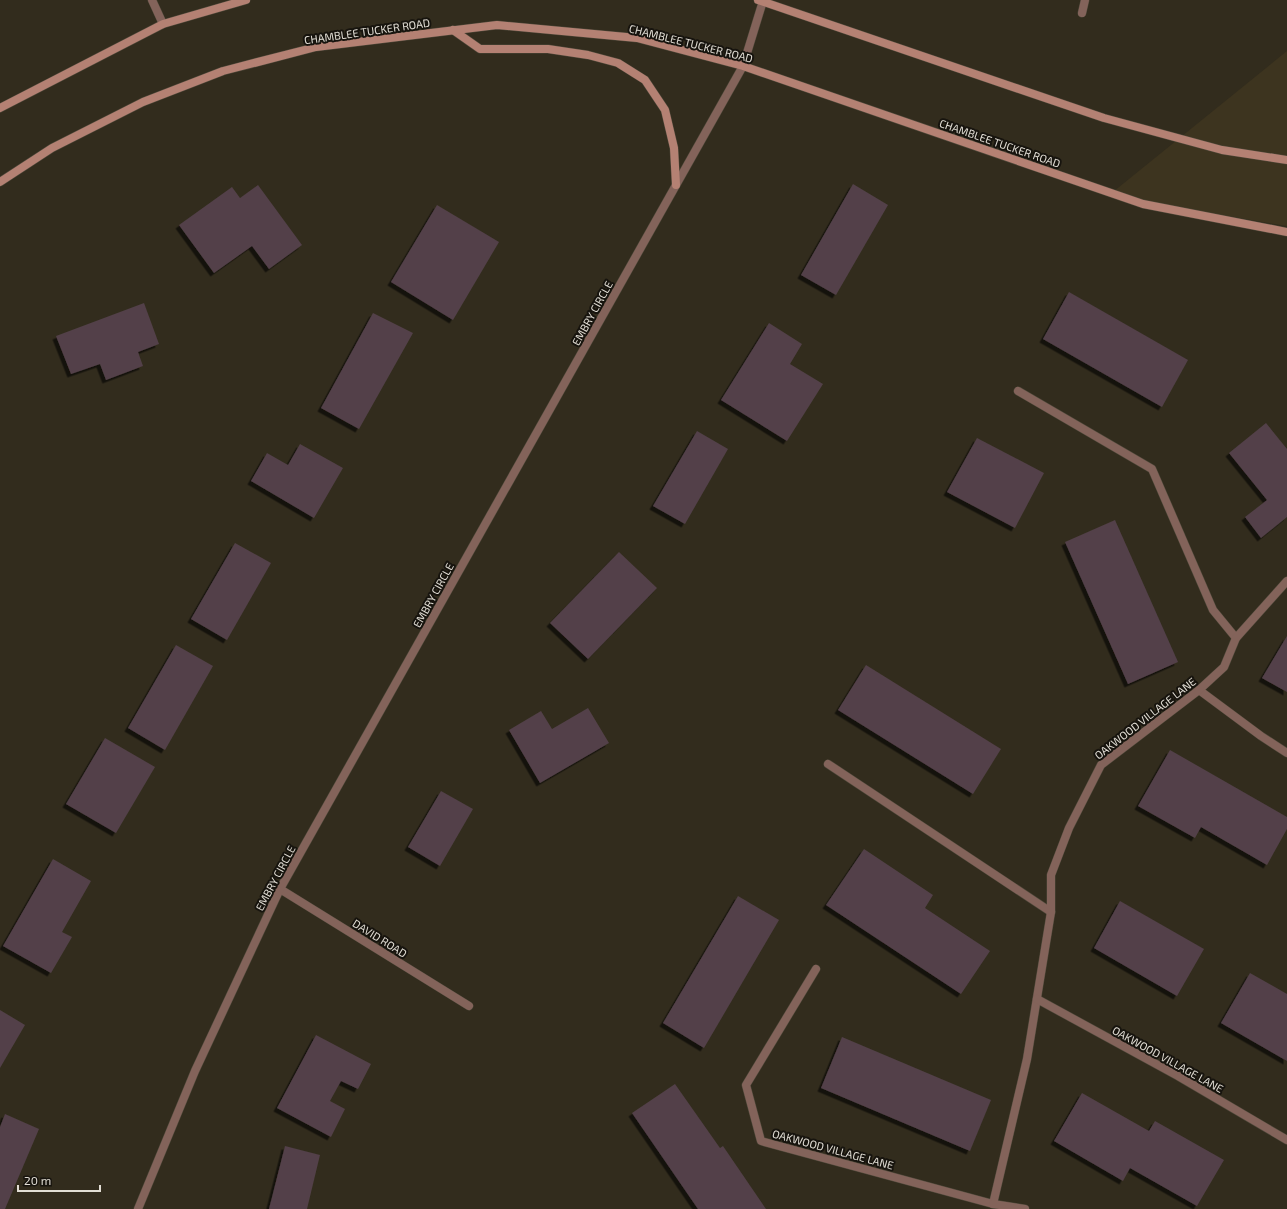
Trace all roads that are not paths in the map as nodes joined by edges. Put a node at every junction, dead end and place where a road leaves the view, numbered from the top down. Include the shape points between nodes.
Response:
1 (152, 0) edge
2 (246, 0) edge
3 (760, 0) edge
4 (1085, 0) edge
5 (1082, 13) dead end
6 (163, 24) junction
7 (453, 30) junction
8 (743, 66) junction
9 (0, 108) edge
10 (1287, 160) edge
11 (0, 182) edge
12 (676, 185) junction
13 (1287, 232) edge
14 (1018, 391) dead end
15 (1287, 581) edge
16 (1236, 638) junction
17 (1199, 690) junction
18 (1287, 754) edge
19 (828, 764) dead end
20 (280, 889) junction
21 (1051, 912) junction
22 (816, 970) dead end
23 (1037, 999) junction
24 (468, 1006) dead end
25 (1287, 1140) edge
26 (993, 1204) junction
27 (138, 1209) edge
28 (1024, 1209) edge

1 - 6 street
2 - 6 main road
3 - 8 street, EMBRY CIRCLE
3 - 10 main road via 1104,118 1222,150
4 - 5 street
6 - 9 main road
7 - 8 main road, CHAMBLEE TUCKER ROAD via 497,25 636,38
7 - 11 main road, CHAMBLEE TUCKER ROAD via 316,46 223,71 143,102 52,148
7 - 12 main road via 480,49 548,49 588,55 618,63 645,80 665,110 674,148
8 - 12 street, EMBRY CIRCLE
8 - 13 main road, CHAMBLEE TUCKER ROAD via 1143,204
12 - 20 street, EMBRY CIRCLE
14 - 16 street via 1152,469 1213,610
15 - 16 street, OAKWOOD VILLAGE LANE
16 - 17 street, OAKWOOD VILLAGE LANE via 1224,667
17 - 18 street
17 - 21 street, OAKWOOD VILLAGE LANE via 1101,765 1069,828 1051,875
19 - 21 street
20 - 24 street, DAVID ROAD
20 - 27 street, EMBRY CIRCLE via 195,1071
21 - 23 street, OAKWOOD VILLAGE LANE
22 - 26 street, OAKWOOD VILLAGE LANE via 746,1085 761,1141
23 - 25 street, OAKWOOD VILLAGE LANE via 1178,1076
23 - 26 street, OAKWOOD VILLAGE LANE via 1027,1059
26 - 28 street, OAKWOOD VILLAGE LANE

